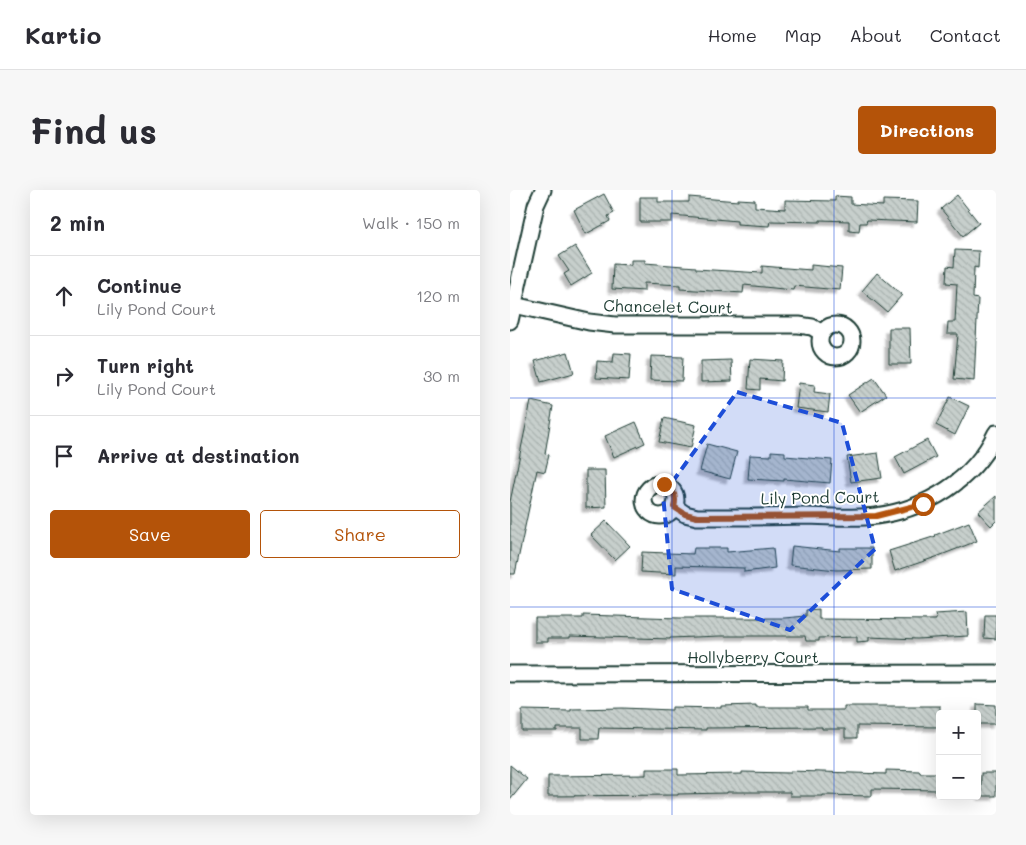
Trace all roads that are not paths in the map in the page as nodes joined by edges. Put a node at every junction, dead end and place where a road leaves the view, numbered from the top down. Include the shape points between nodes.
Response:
1 (543, 190) edge
2 (514, 305) junction
3 (510, 322) edge
4 (822, 333) dead end
5 (996, 433) edge
6 (674, 507) dead end
7 (996, 673) edge
8 (510, 674) edge

1 - 2 street via 536,205
2 - 3 street
2 - 4 street, Chancelet Court via 615,325 799,325
5 - 6 street, Lily Pond Court via 980,459 943,493 923,504 876,516 697,517
7 - 8 street, Hollyberry Court

